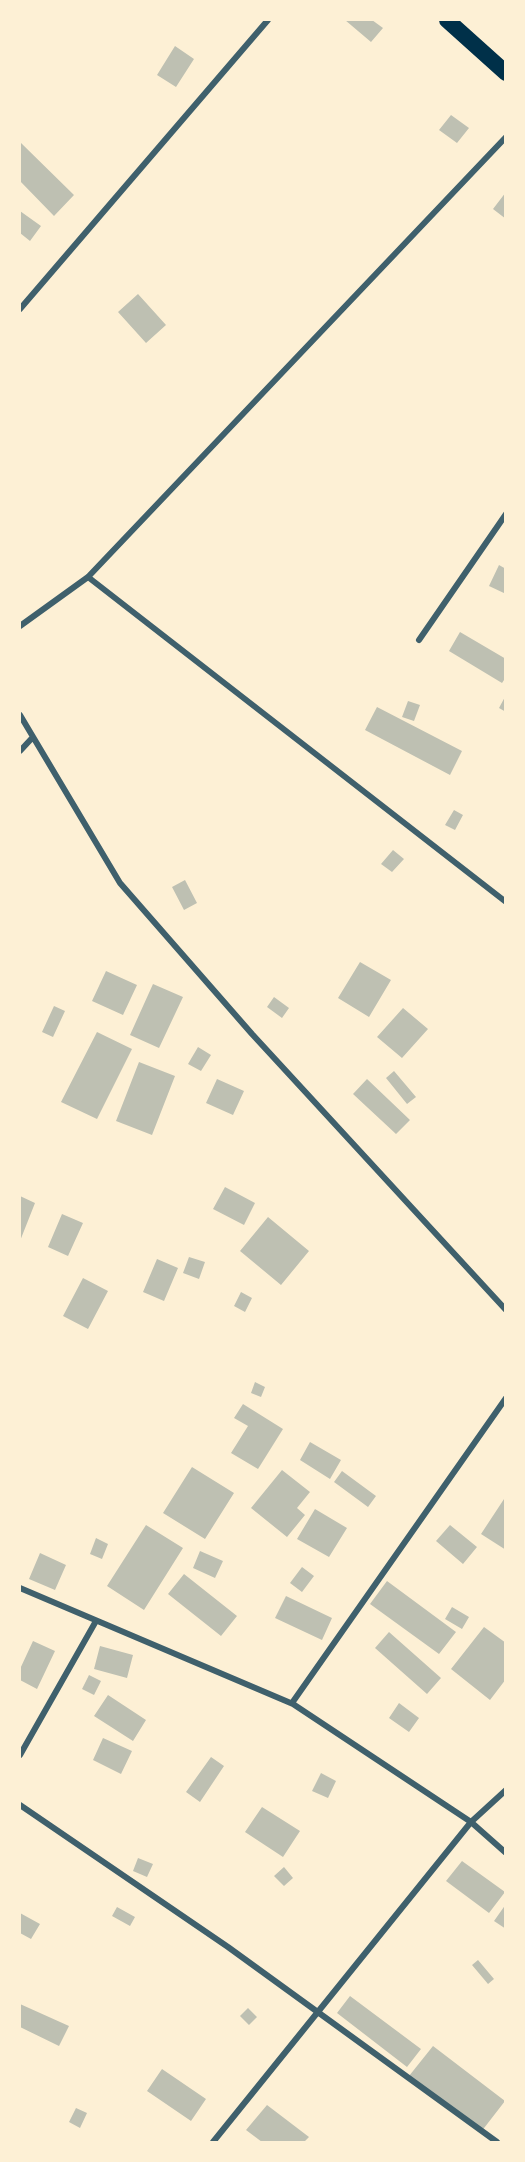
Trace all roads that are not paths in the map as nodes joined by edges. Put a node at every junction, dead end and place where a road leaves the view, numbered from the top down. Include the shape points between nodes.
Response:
1 (268, 20) edge
2 (447, 20) edge
3 (506, 73) edge
4 (506, 137) edge
5 (20, 309) edge
6 (506, 514) edge
7 (88, 577) junction
8 (20, 626) edge
9 (419, 640) dead end
10 (20, 715) edge
11 (33, 737) junction
12 (20, 751) edge
13 (506, 902) edge
14 (506, 1310) edge
15 (506, 1398) edge
16 (20, 1588) edge
17 (96, 1621) junction
18 (292, 1703) junction
19 (20, 1755) edge
20 (506, 1790) edge
21 (20, 1805) edge
22 (471, 1822) junction
23 (506, 1853) edge
24 (318, 2012) junction
25 (213, 2142) edge
26 (497, 2142) edge

1 - 5 street
2 - 3 highway
4 - 7 street
6 - 9 street
7 - 8 street
7 - 13 street
10 - 11 street
11 - 12 street
11 - 14 street via 120,883 252,1034
15 - 18 street
16 - 17 street
17 - 18 street
17 - 19 street
18 - 22 street
20 - 22 street
21 - 24 street
22 - 23 street
22 - 24 street
24 - 25 street
24 - 26 street

